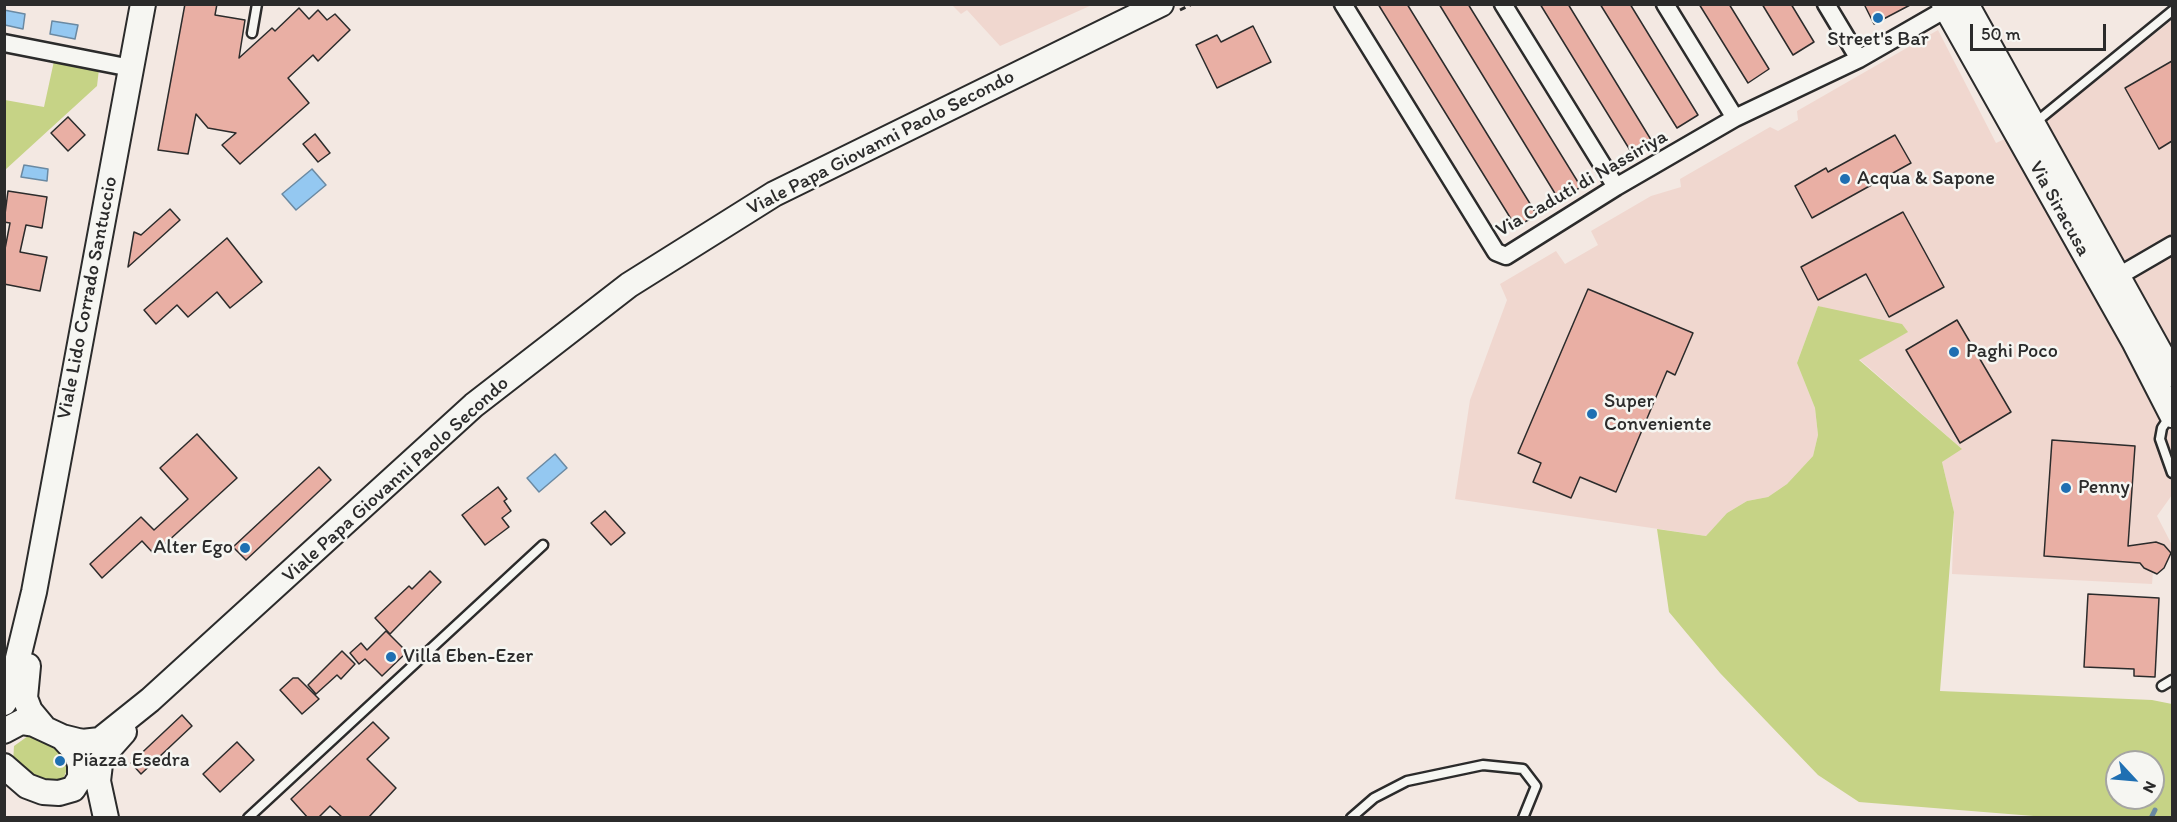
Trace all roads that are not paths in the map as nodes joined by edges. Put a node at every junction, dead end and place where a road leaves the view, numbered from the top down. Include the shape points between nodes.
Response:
1 (143, 4) edge
2 (257, 4) edge
3 (1343, 4) edge
4 (1503, 4) edge
5 (1665, 4) edge
6 (1826, 4) edge
7 (1952, 6) edge
8 (1169, 8) edge
9 (2172, 11) edge
10 (252, 33) dead end
11 (4, 43) edge
12 (1859, 59) junction
13 (131, 68) junction
14 (1735, 118) junction
15 (2033, 124) junction
16 (1616, 187) junction
17 (2172, 245) edge
18 (2117, 277) junction
19 (2172, 375) edge
20 (2172, 414) edge
21 (2172, 473) edge
22 (543, 545) dead end
23 (34, 592) junction
24 (401, 678) junction
25 (2172, 680) edge
26 (2162, 686) dead end
27 (150, 700) junction
28 (4, 703) edge
29 (10, 723) edge
30 (61, 739) junction
31 (4, 766) edge
32 (97, 773) junction
33 (66, 791) junction
34 (98, 818) edge
35 (106, 818) edge
36 (248, 818) edge
37 (256, 818) edge
38 (1351, 818) edge
39 (1523, 818) edge

1 - 13 street, Viale Lido Corrado Santuccio
2 - 10 lane
3 - 16 street, Via Caduti di Nassiriya via 1496,252 1506,256
4 - 16 street
5 - 14 street
6 - 12 street
7 - 12 street, Via Caduti di Nassiriya
7 - 15 street, Via Siracusa
7 - 20 street, Via Siracusa
8 - 27 street, Viale Papa Giovanni Paolo Secondo via 774,194 629,285 474,405
9 - 15 lane
11 - 13 street
12 - 14 street, Via Caduti di Nassiriya
13 - 23 street, Viale Lido Corrado Santuccio
14 - 16 street, Via Caduti di Nassiriya
15 - 18 street, Via Siracusa
17 - 18 street
18 - 19 street, Via Siracusa
20 - 21 lane via 2160,439
22 - 24 lane
23 - 28 street
23 - 30 street via 25,698 30,711
24 - 36 lane
24 - 37 lane via 405,681
25 - 26 lane
27 - 30 street via 100,740
27 - 32 street via 108,750
29 - 30 street
30 - 32 street
30 - 33 street via 81,765 80,778
31 - 33 street via 27,786 43,792
32 - 33 street
32 - 35 street
33 - 34 street
38 - 39 lane via 1374,798 1407,782 1484,765 1522,769 1536,786

